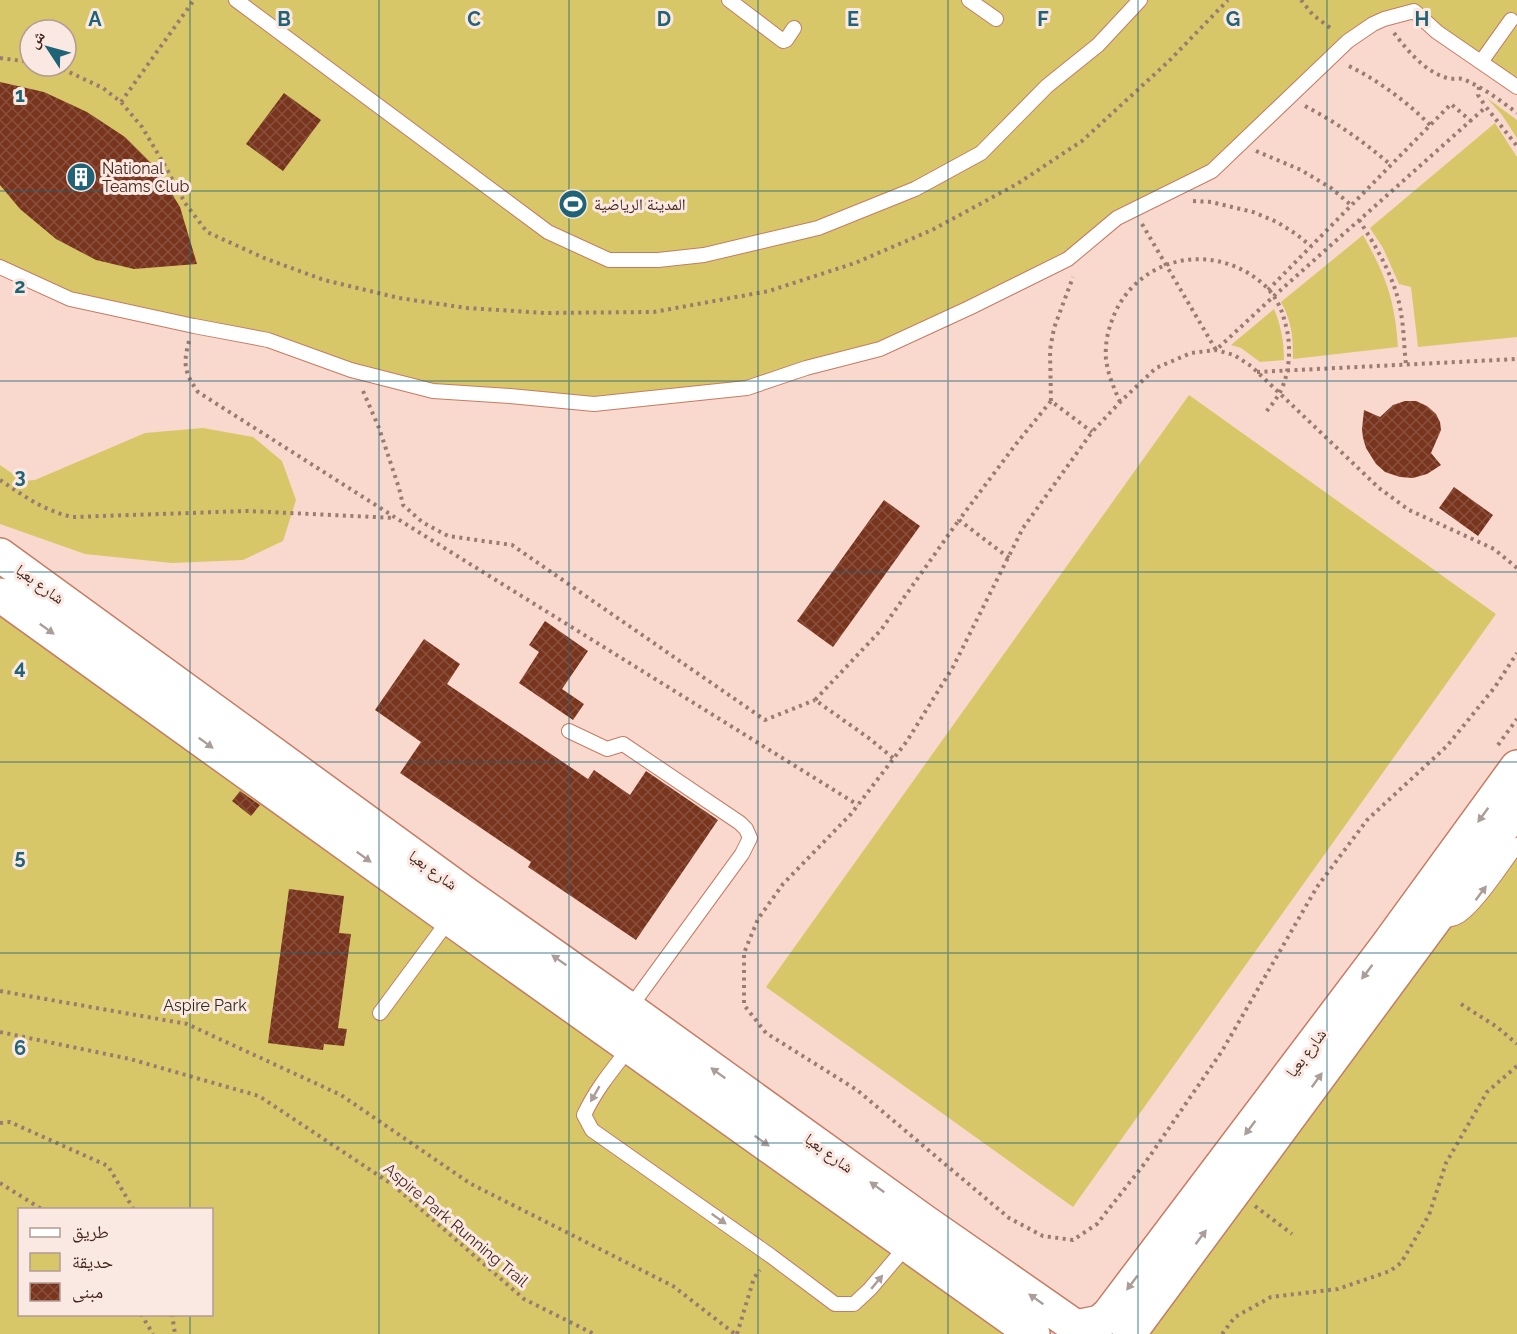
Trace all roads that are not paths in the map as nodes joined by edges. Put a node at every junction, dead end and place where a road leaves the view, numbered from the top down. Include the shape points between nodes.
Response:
1 (236, 0) edge
2 (729, 0) edge
3 (969, 0) edge
4 (1140, 0) edge
5 (1416, 6) edge
6 (996, 19) dead end
7 (1511, 20) dead end
8 (794, 28) dead end
9 (1481, 62) junction
10 (1517, 87) edge
11 (0, 267) edge
12 (0, 555) edge
13 (0, 595) edge
14 (569, 731) dead end
15 (1507, 757) edge
16 (1517, 808) edge
17 (1517, 845) edge
18 (457, 906) junction
19 (1434, 921) junction
20 (380, 1012) dead end
21 (624, 1030) junction
22 (917, 1233) junction
23 (1033, 1334) edge
24 (1129, 1334) edge

1 - 4 lane via 548,232 609,260 658,260 704,255 818,228 915,189 981,153 1047,86 1098,45
2 - 8 lane via 783,41
3 - 6 lane
5 - 9 lane via 1437,32
5 - 11 lane via 1373,24 1348,42 1212,171 1117,218 1068,259 880,350 806,368 747,388 594,404 433,391 351,370 267,340 70,299
7 - 9 lane
9 - 10 lane
12 - 18 street, شارع بعيا
13 -> 18 street, شارع بعيا
14 - 21 lane via 607,749 623,744 740,823 750,838
15 -> 22 street, شارع بعيا via 1339,1009 1100,1322 1076,1327
16 - 19 street, شارع بعيا
19 -> 17 lane via 1463,914
18 - 20 lane
18 - 21 street, شارع بعيا
24 -> 19 street, شارع بعيا
21 - 22 street, شارع بعيا
21 -> 22 lane via 584,1115 592,1130 835,1304 854,1304
22 - 23 street, شارع بعيا

